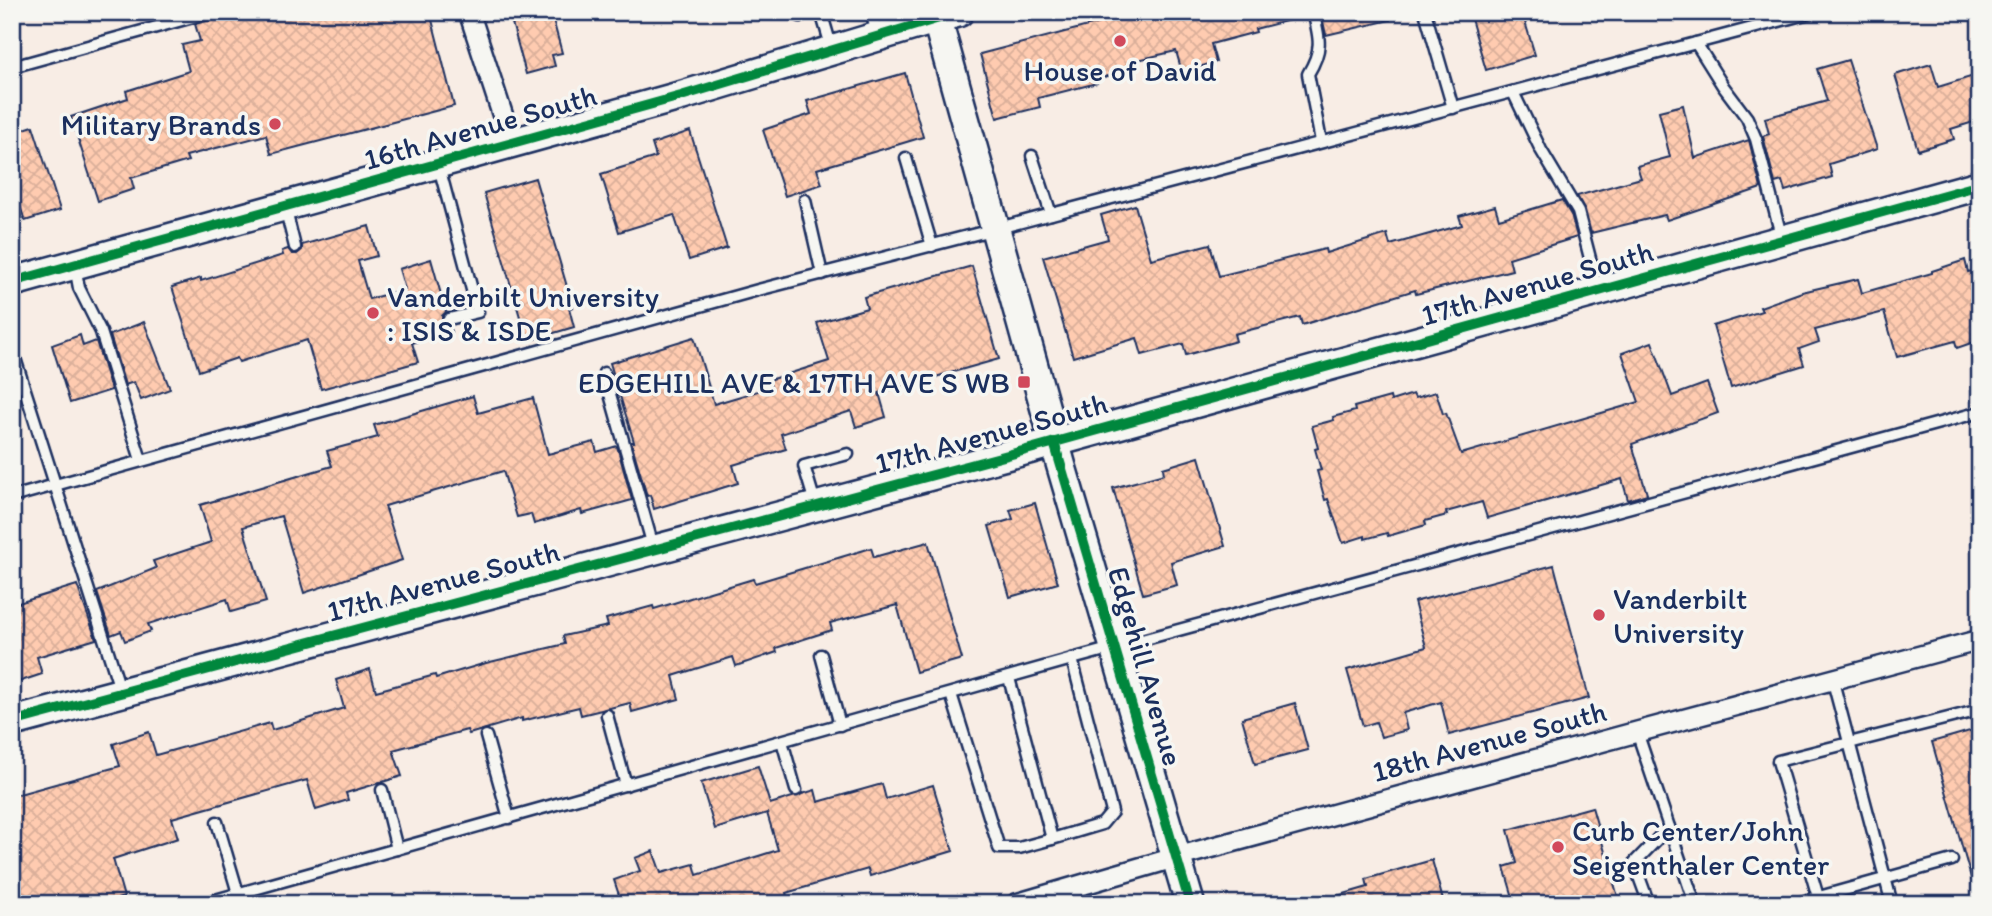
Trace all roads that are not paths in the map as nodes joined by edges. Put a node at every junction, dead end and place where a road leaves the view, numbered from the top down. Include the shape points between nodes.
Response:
1 (211, 12) edge
2 (469, 12) edge
3 (799, 12) edge
4 (811, 12) edge
5 (821, 12) edge
6 (1313, 12) edge
7 (1425, 12) edge
8 (1813, 12) edge
9 (944, 14) edge
10 (1796, 14) edge
11 (875, 24) edge
12 (1696, 43) junction
13 (832, 50) junction
14 (12, 67) edge
15 (1513, 92) junction
16 (1453, 108) junction
17 (1321, 141) junction
18 (512, 144) junction
19 (1032, 156) dead end
20 (906, 158) dead end
21 (438, 163) junction
22 (1980, 185) edge
23 (805, 200) dead end
24 (285, 206) junction
25 (1051, 214) junction
26 (995, 229) junction
27 (1782, 240) junction
28 (932, 246) junction
29 (295, 247) dead end
30 (75, 266) junction
31 (822, 274) junction
32 (12, 282) edge
33 (1596, 293) junction
34 (449, 320) dead end
35 (12, 349) edge
36 (604, 373) dead end
37 (1980, 412) edge
38 (1055, 442) junction
39 (848, 454) dead end
40 (141, 460) junction
41 (55, 485) junction
42 (12, 497) edge
43 (816, 506) junction
44 (654, 550) junction
45 (1980, 640) edge
46 (1115, 649) junction
47 (821, 655) dead end
48 (1072, 659) junction
49 (1009, 677) junction
50 (1832, 678) junction
51 (122, 693) junction
52 (951, 694) junction
53 (1980, 710) edge
54 (607, 715) dead end
55 (12, 722) edge
56 (840, 725) junction
57 (1637, 732) junction
58 (486, 736) dead end
59 (782, 741) junction
60 (1849, 743) junction
61 (626, 785) junction
62 (382, 790) dead end
63 (796, 790) dead end
64 (509, 818) junction
65 (217, 822) dead end
66 (1670, 827) junction
67 (1052, 839) junction
68 (397, 849) junction
69 (1177, 857) junction
70 (1952, 860) dead end
71 (1885, 878) junction
72 (238, 893) junction
73 (1818, 897) junction
74 (1040, 901) edge
75 (201, 904) edge
76 (1016, 904) edge
77 (1190, 904) edge
78 (1649, 904) edge
79 (1695, 904) edge
80 (1794, 904) edge
81 (1892, 904) edge

1 - 14 lane
2 - 18 street
3 - 4 lane via 800,16
5 - 13 lane
6 - 17 lane via 1321,43 1308,74
7 - 16 lane
8 - 10 lane
9 - 11 main road, 16th Avenue South
9 - 26 main road, Edgehill Avenue
10 - 12 lane
11 - 13 main road, 16th Avenue South
12 - 15 lane
12 - 27 lane via 1747,118
13 - 18 main road, 16th Avenue South
15 - 16 lane
15 - 33 lane via 1578,212
16 - 17 lane
17 - 25 lane
18 - 21 main road, 16th Avenue South
19 - 25 lane
20 - 28 lane
21 - 24 main road, 16th Avenue South
21 - 34 lane via 478,312
22 - 27 main road, 17th Avenue South
23 - 31 lane
24 - 29 lane
24 - 30 main road, 16th Avenue South
25 - 26 lane
26 - 28 lane
26 - 38 main road, Edgehill Avenue
27 - 33 main road, 17th Avenue South
28 - 31 lane
30 - 32 main road, 16th Avenue South
30 - 40 lane
31 - 40 lane
33 - 38 main road, 17th Avenue South
35 - 41 lane
36 - 44 lane
37 - 46 lane
38 - 43 main road, 17th Avenue South
38 - 46 main road, Edgehill Avenue
39 - 43 lane via 804,466
40 - 41 lane
41 - 42 lane
41 - 51 lane
43 - 44 main road, 17th Avenue South
44 - 51 main road, 17th Avenue South
45 - 50 street, 18th Avenue South
46 - 48 lane
46 - 69 main road, Edgehill Avenue
47 - 56 lane
48 - 49 lane
48 - 67 lane via 1112,812 1102,824
49 - 52 lane
49 - 67 lane
50 - 57 street, 18th Avenue South
50 - 60 lane
51 - 55 main road, 17th Avenue South
52 - 56 lane
52 - 67 lane via 999,848
53 - 60 lane
54 - 61 lane
56 - 59 lane
57 - 66 lane
57 - 69 street, 18th Avenue South
58 - 64 lane
59 - 61 lane
59 - 63 lane
60 - 71 lane
60 - 73 lane via 1778,761
61 - 64 lane
62 - 68 lane
64 - 68 lane
65 - 72 lane
66 - 78 lane via 1634,863
66 - 79 lane
68 - 72 lane
69 - 74 street, 18th Avenue South
69 - 77 main road, Edgehill Avenue
70 - 71 lane
71 - 73 lane
71 - 81 lane
72 - 75 lane
73 - 80 lane
74 - 76 street, 18th Avenue South

